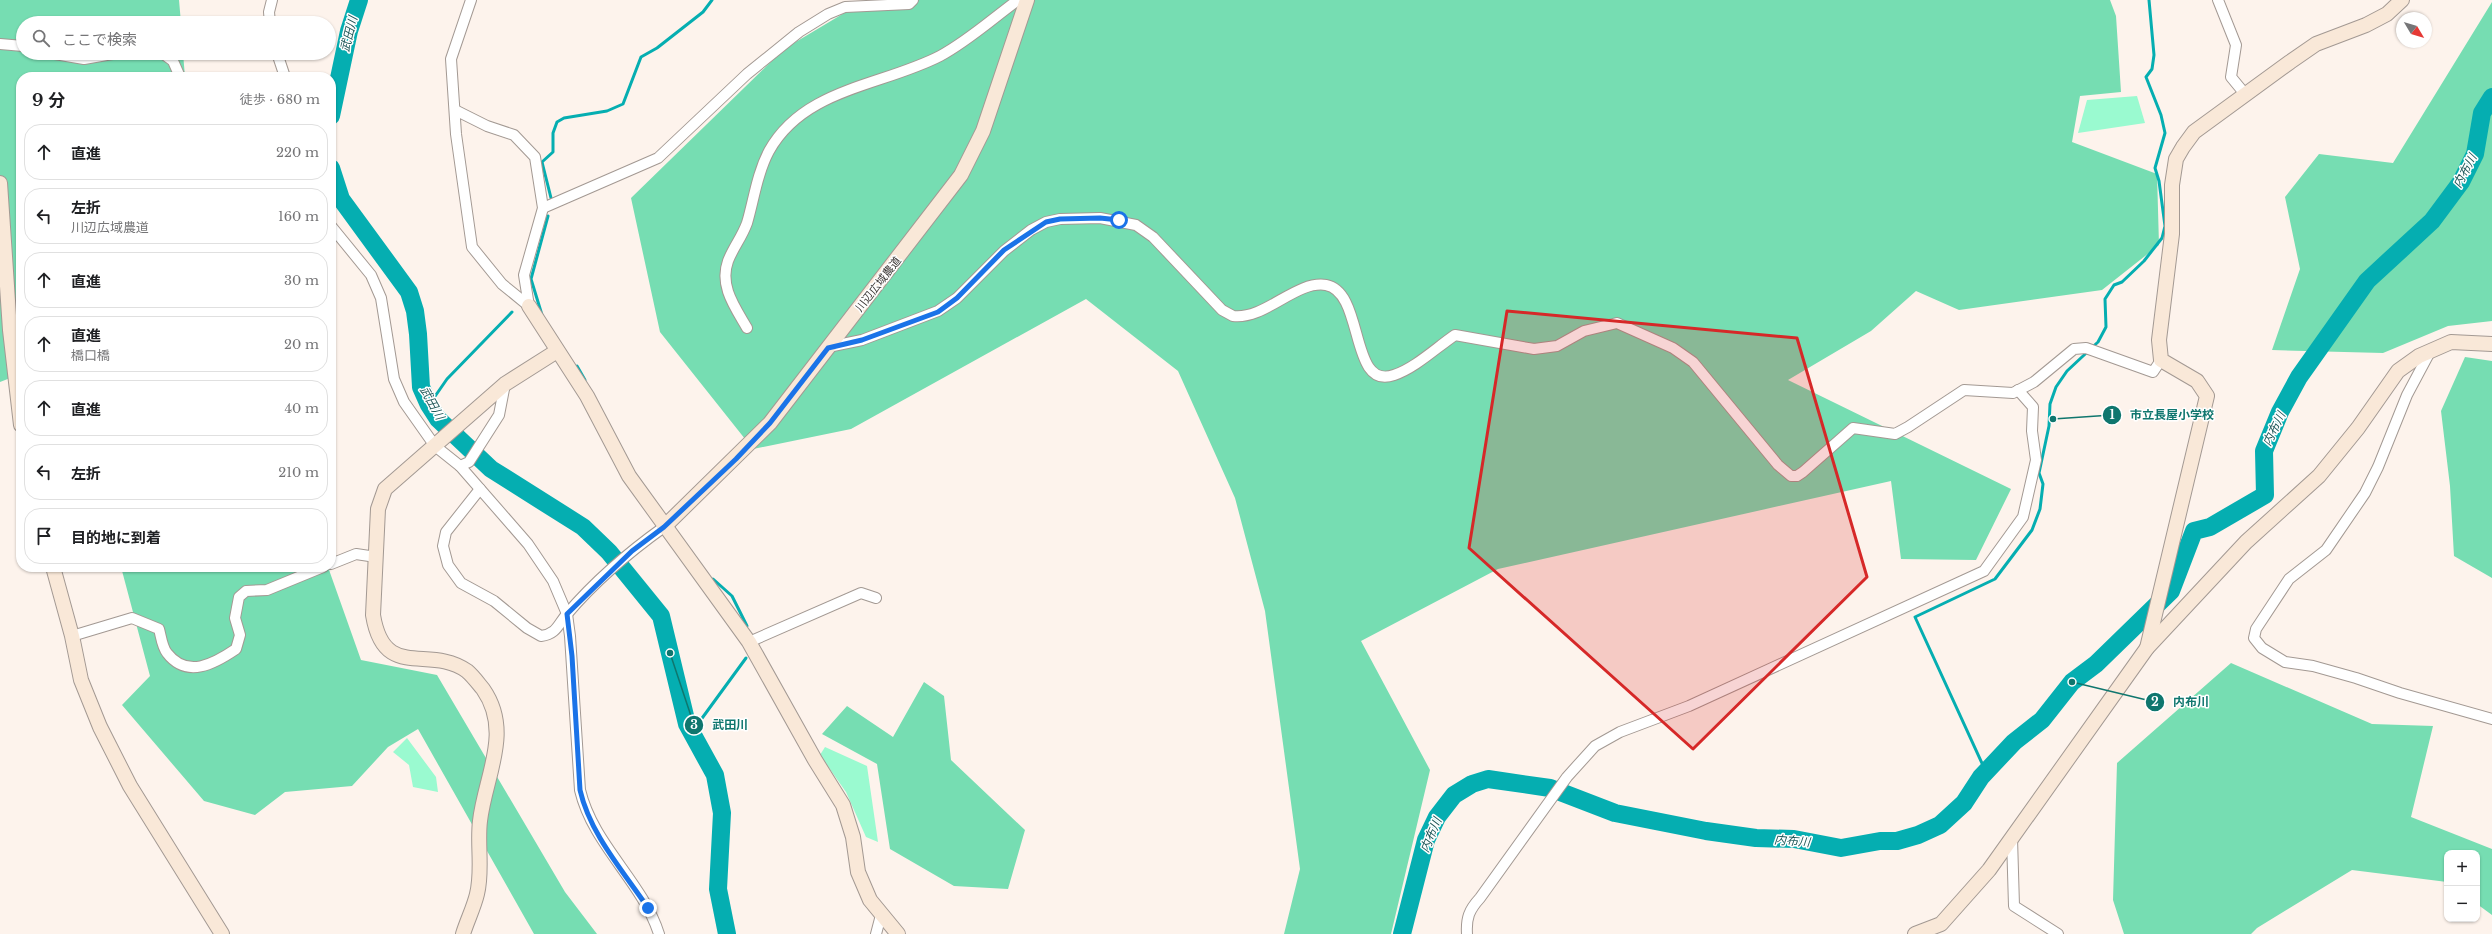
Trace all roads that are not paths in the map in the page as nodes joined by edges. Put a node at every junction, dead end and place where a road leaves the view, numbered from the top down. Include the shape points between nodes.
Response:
1 (272, 0) edge
2 (471, 0) edge
3 (913, 0) edge
4 (1018, 0) edge
5 (1027, 0) edge
6 (2218, 0) edge
7 (2402, 0) edge
8 (269, 16) edge
9 (0, 44) edge
10 (16, 45) edge
11 (172, 60) edge
12 (279, 60) edge
13 (178, 72) edge
14 (283, 72) edge
15 (2245, 94) junction
16 (455, 110) junction
17 (0, 183) edge
18 (543, 208) junction
19 (336, 232) edge
20 (529, 306) junction
21 (746, 328) dead end
22 (2492, 344) edge
23 (828, 348) junction
24 (2431, 350) junction
25 (557, 351) junction
26 (2161, 360) junction
27 (16, 382) edge
28 (505, 384) junction
29 (2018, 390) junction
30 (438, 443) junction
31 (465, 464) junction
32 (480, 489) junction
33 (664, 527) junction
34 (376, 557) junction
35 (336, 562) edge
36 (54, 572) edge
37 (311, 572) edge
38 (876, 598) dead end
39 (567, 614) junction
40 (72, 636) junction
41 (749, 642) junction
42 (2147, 648) junction
43 (2492, 719) edge
44 (2012, 838) junction
45 (881, 915) junction
46 (222, 934) edge
47 (462, 934) edge
48 (659, 934) edge
49 (876, 934) edge
50 (898, 934) edge
51 (1467, 934) edge
52 (1915, 934) edge
53 (2058, 934) edge

1 - 8 street
2 - 16 street via 452,58
3 - 18 street via 909,4 845,7 828,14 798,32 747,74 658,158
4 - 21 street via 961,44 939,57 860,84 819,103 797,118 782,133 760,170 747,222 728,261 724,277 726,288
5 - 23 street, 川辺広域農道 via 983,131 961,175
6 - 15 street via 2236,45 2232,76
7 - 15 street via 2387,14 2366,25 2316,44
9 - 10 street
11 - 13 street
12 - 14 street
15 - 26 street via 2194,132 2176,159 2172,185 2172,234 2159,340
16 - 18 street via 487,126 514,135 535,157
16 - 20 street via 472,247 502,284
17 - 27 street
18 - 20 street via 524,275
19 - 30 street via 370,275 381,298 394,378 404,402
20 - 25 street
22 - 24 street via 2450,342
23 - 29 street via 862,340 938,312 957,298 1004,250 1046,222 1100,218 1119,220 1144,230 1222,310 1233,316 1264,309 1310,286 1323,285 1336,289 1345,298 1350,309 1368,368 1377,374 1393,376 1455,335 1534,349 1557,346 1584,331 1615,323 1622,324 1674,348 1693,362 1778,465 1791,476 1803,472 1853,428 1895,434 1964,390 2006,394
23 - 33 street, 川辺広域農道 via 770,423
24 - 42 street via 2398,371 2358,428 2319,476 2246,542
24 - 43 street via 2407,395 2365,493 2326,550 2289,579 2256,629 2254,638 2262,648 2285,662 2313,666
25 - 28 street
25 - 33 street via 587,396 629,476
26 - 29 street via 2153,372 2086,348 2074,349 2034,382
26 - 42 street via 2197,381 2207,396
28 - 30 street
28 - 31 street via 499,415
29 - 51 street via 2033,407 2032,431 2036,460 2022,517 1984,571 1688,706 1620,732 1595,746 1567,777 1471,907 1466,920
30 - 31 street
30 - 34 street via 385,489 378,509
31 - 32 street
32 - 39 street via 538,558 553,581
32 - 39 street via 446,532 443,546 452,572 461,583 494,601 537,635 544,636 557,630
33 - 39 street via 632,551
33 - 41 street
34 - 35 street via 356,554
34 - 47 street via 372,615 383,645 394,655 443,662 467,672 487,696 496,720 496,753 479,823 477,894
36 - 40 street
37 - 40 street via 267,590 246,591 239,597 235,618 240,635 236,649 214,664 200,668 184,667 166,652 158,629 132,618
38 - 41 street via 861,592
39 - 48 street via 573,663 579,783 584,808 593,827 648,908
40 - 46 street via 81,680 118,764
41 - 45 street via 814,760 843,805 853,837 858,872 870,900
42 - 44 street
44 - 52 street via 1985,875 1941,924
44 - 53 street via 2014,906
45 - 49 street
45 - 50 street

